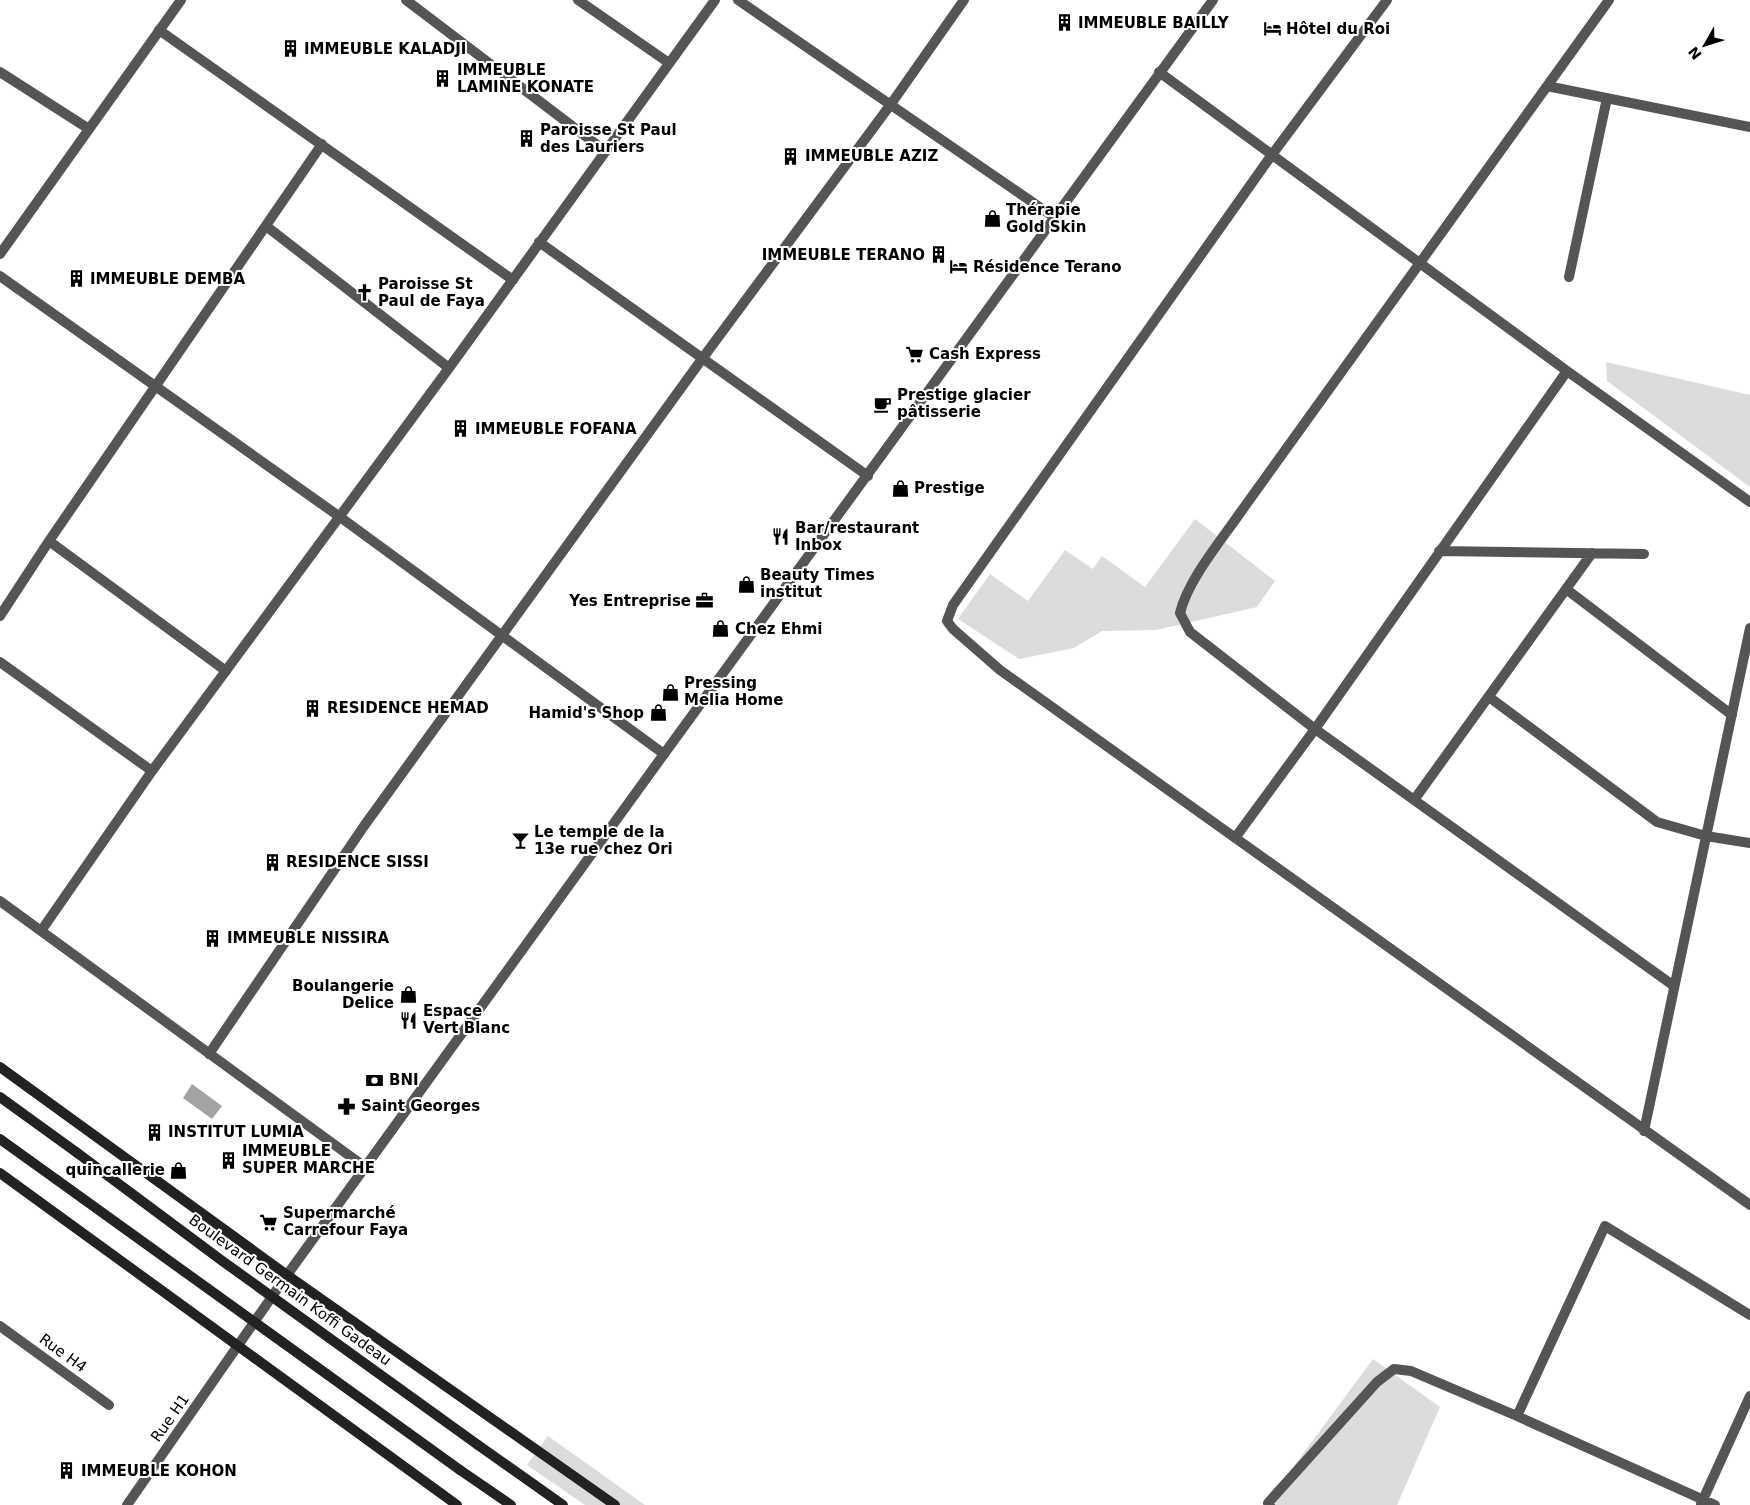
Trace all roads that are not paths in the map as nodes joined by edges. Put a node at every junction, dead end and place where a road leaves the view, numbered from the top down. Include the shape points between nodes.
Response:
1 (181, 0) edge
2 (406, 0) edge
3 (578, 0) edge
4 (715, 0) edge
5 (738, 0) edge
6 (964, 0) edge
7 (1213, 0) edge
8 (1387, 0) edge
9 (1609, 0) edge
10 (159, 30) junction
11 (669, 63) junction
12 (0, 72) edge
13 (1158, 72) junction
14 (1547, 86) junction
15 (1606, 98) junction
16 (891, 104) junction
17 (1750, 127) edge
18 (89, 129) junction
19 (322, 144) junction
20 (605, 151) junction
21 (1271, 156) junction
22 (1054, 217) junction
23 (266, 226) junction
24 (539, 242) junction
25 (0, 254) edge
26 (1419, 264) junction
27 (0, 276) edge
28 (1569, 277) dead end
29 (513, 280) junction
30 (702, 359) junction
31 (449, 368) junction
32 (1567, 371) junction
33 (155, 387) junction
34 (868, 476) junction
35 (1750, 502) edge
36 (340, 517) junction
37 (49, 541) junction
38 (1439, 551) junction
39 (1592, 553) junction
40 (1644, 554) dead end
41 (1566, 589) junction
42 (0, 616) edge
43 (1750, 628) edge
44 (502, 638) junction
45 (0, 662) edge
46 (226, 671) junction
47 (1489, 697) junction
48 (1732, 715) junction
49 (1315, 729) junction
50 (664, 754) junction
51 (152, 771) junction
52 (1414, 800) junction
53 (1706, 836) junction
54 (1235, 838) junction
55 (1750, 843) edge
56 (0, 901) edge
57 (41, 931) junction
58 (1674, 986) junction
59 (209, 1054) junction
60 (0, 1067) edge
61 (0, 1097) edge
62 (1644, 1131) junction
63 (0, 1139) edge
64 (365, 1167) junction
65 (0, 1173) edge
66 (1750, 1205) edge
67 (287, 1275) junction
68 (1750, 1315) edge
69 (0, 1326) edge
70 (238, 1348) junction
71 (1750, 1396) edge
72 (109, 1405) dead end
73 (1516, 1416) junction
74 (1702, 1502) edge
75 (126, 1505) edge
76 (457, 1505) edge
77 (511, 1505) edge
78 (563, 1505) edge
79 (615, 1505) edge
80 (1270, 1505) edge
81 (1715, 1505) edge

1 - 10 street
2 - 20 street
3 - 11 street
4 - 11 street
5 - 16 street
6 - 16 street
7 - 13 street, Rue H1
8 - 21 street
9 - 14 street
10 - 18 street
10 - 19 street
11 - 20 street
12 - 18 street
13 - 21 street
13 - 22 street, Rue H1
14 - 15 street
14 - 26 street
15 - 17 street
15 - 28 street
16 - 22 street
16 - 30 street
18 - 25 street
19 - 23 street
19 - 29 street
20 - 24 street
21 - 26 street
21 - 54 street via 953,605 947,620 1000,670
22 - 34 street, Rue H1
23 - 31 street
23 - 33 street
24 - 29 street
24 - 30 street
26 - 32 street
26 - 49 street via 1240,513 1203,568 1180,613 1190,632
27 - 33 street
29 - 31 street
30 - 34 street
30 - 44 street
31 - 36 street
32 - 35 street
32 - 38 street
33 - 36 street
33 - 37 street
34 - 50 street, Rue H1
36 - 44 street
36 - 46 street
37 - 42 street
37 - 46 street
38 - 39 street
38 - 49 street
39 - 40 street
39 - 41 street
41 - 47 street
41 - 48 street
43 - 48 street
44 - 50 street
44 - 59 street via 364,826
45 - 51 street
46 - 51 street
47 - 52 street
47 - 53 street via 1647,816
48 - 53 street
49 - 52 street
49 - 54 street
50 - 64 street, Rue H1
51 - 57 street
52 - 58 street
53 - 55 street
53 - 58 street
54 - 62 street
56 - 57 street
57 - 59 street
58 - 62 street
59 - 64 street
60 - 67 main road
61 - 78 main road, Boulevard Germain Koffi Gadeau, bridge
62 - 66 street
63 - 77 main road, bridge
64 - 67 street, Rue H1
65 - 70 main road
67 - 70 street, Rue H1
67 - 79 main road
68 - 73 street via 1605,1226
69 - 72 street, Rue H4
70 - 75 street, Rue H1
70 - 76 main road
71 - 74 street
73 - 74 street
73 - 80 street via 1411,1371 1394,1369 1377,1382 1333,1429 1268,1503
74 - 81 street

